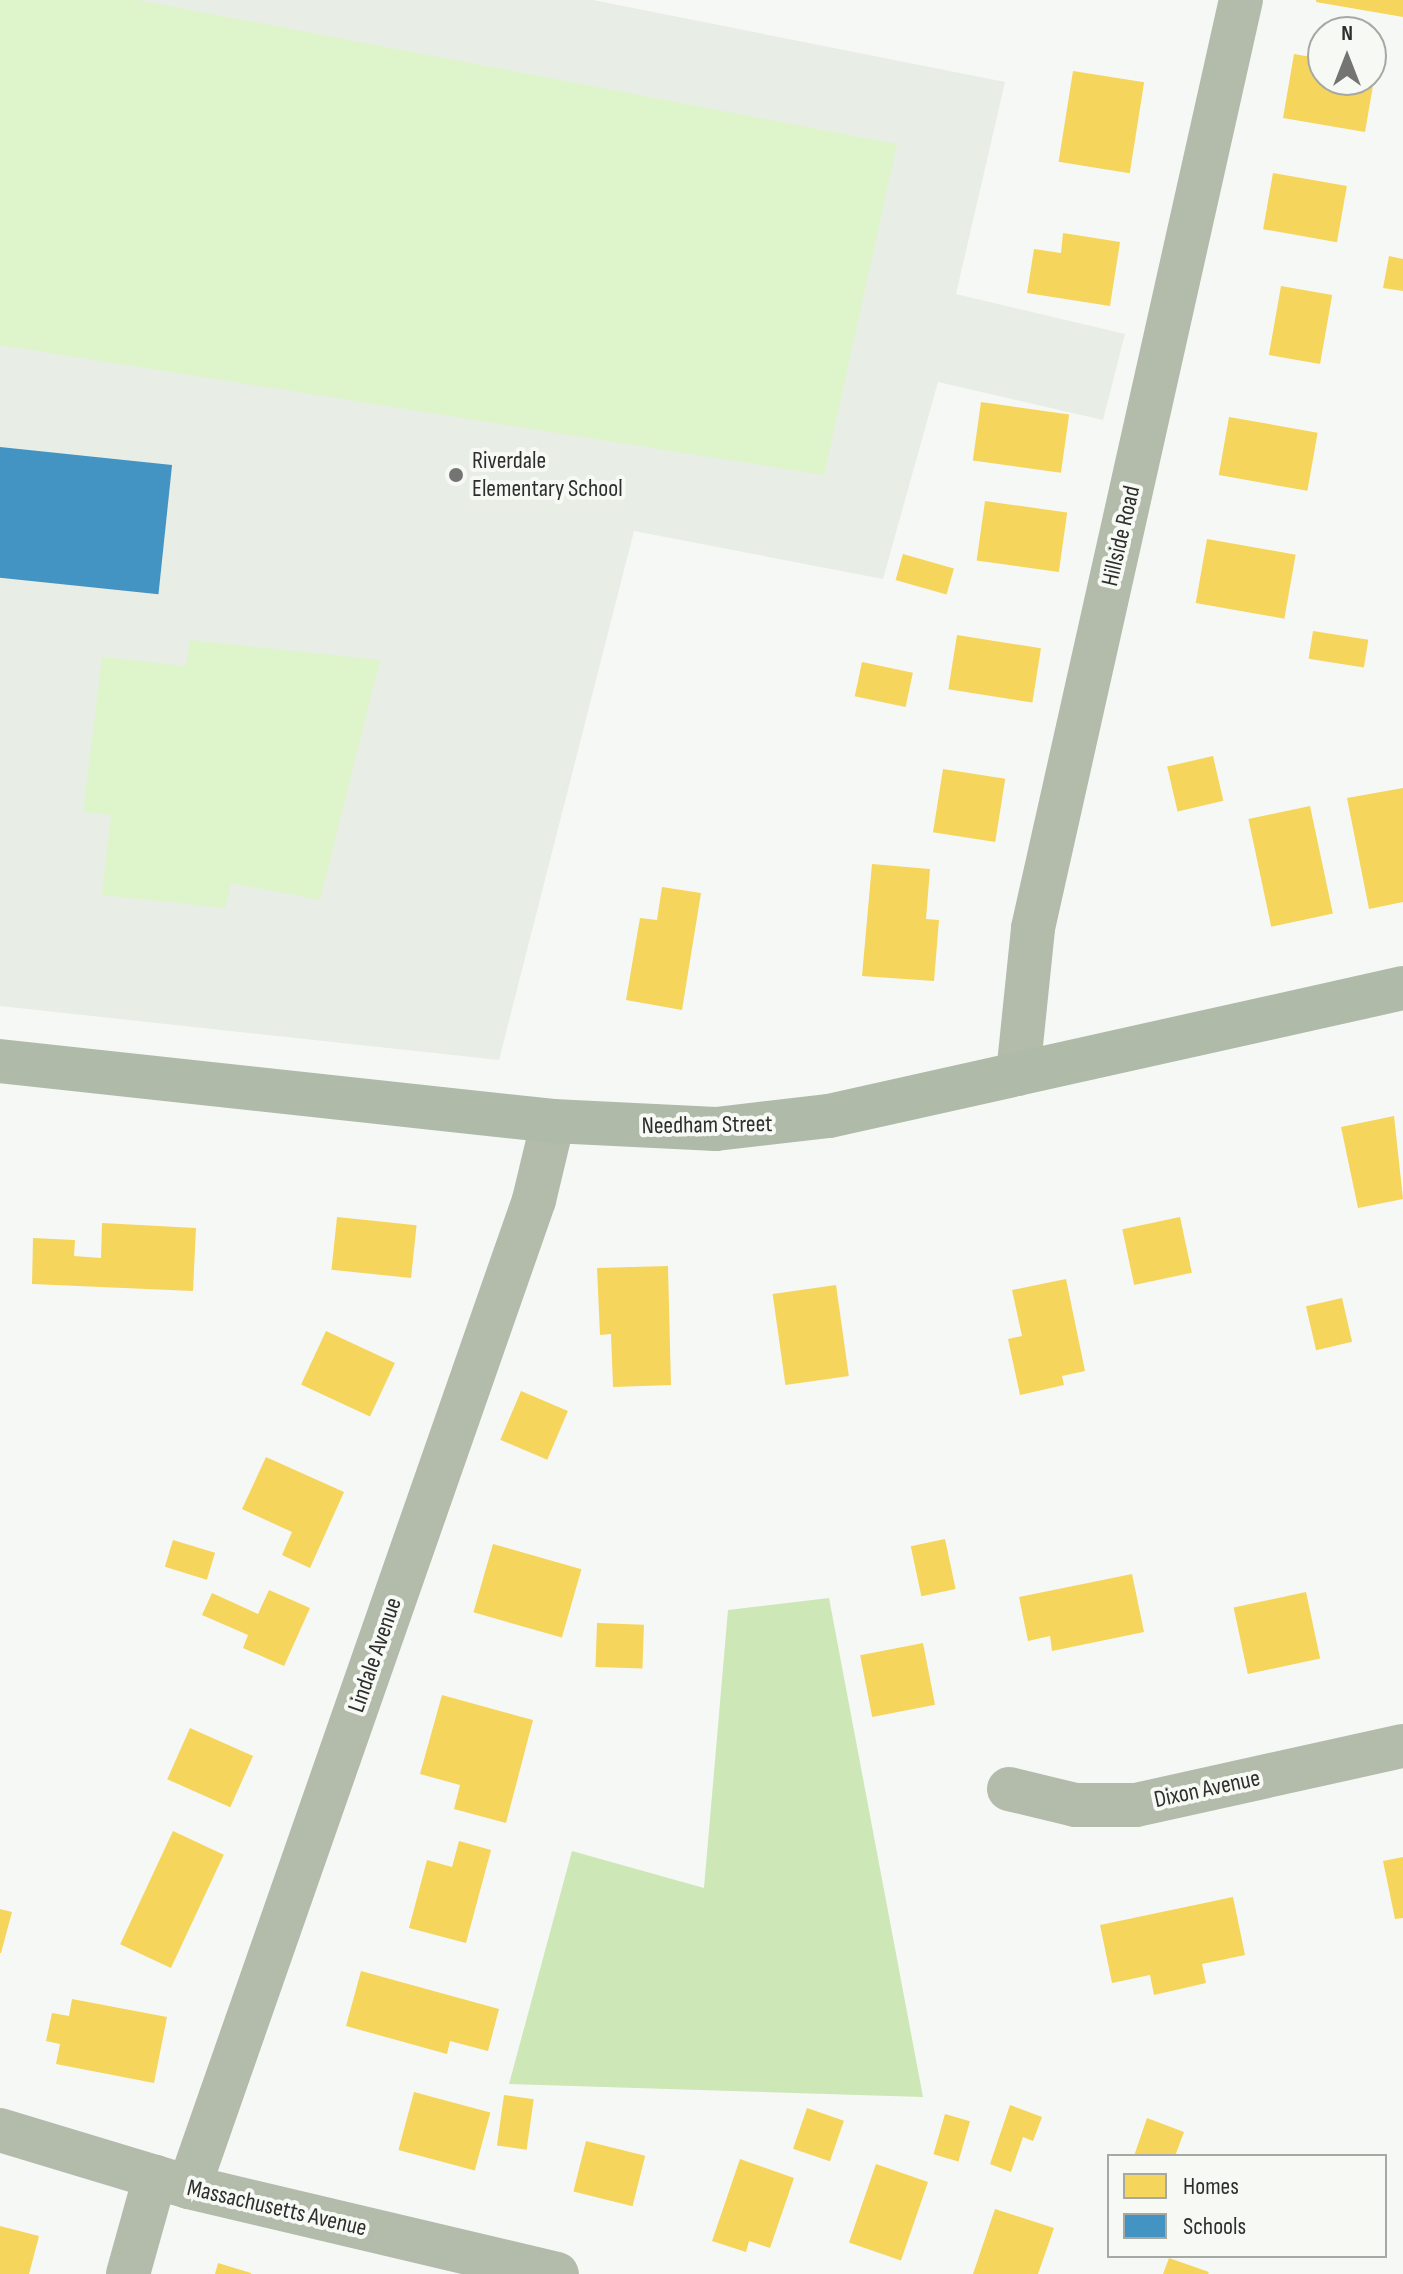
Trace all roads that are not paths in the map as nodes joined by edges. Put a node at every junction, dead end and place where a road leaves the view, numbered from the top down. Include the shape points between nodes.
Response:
1 (1241, 0) edge
2 (1403, 988) edge
3 (0, 1061) edge
4 (1018, 1074) junction
5 (553, 1121) junction
6 (1403, 1746) edge
7 (1009, 1789) dead end
8 (0, 2130) edge
9 (172, 2182) junction
10 (128, 2274) edge
11 (557, 2274) edge

1 - 4 street, Hillside Road via 1033,928
2 - 4 main road, Needham Street
3 - 5 main road, Needham Street
4 - 5 main road, Needham Street via 785,1123 716,1129
5 - 9 street, Lindale Avenue via 534,1200
6 - 7 street, Dixon Avenue via 1136,1805 1075,1805
8 - 9 street, Massachusetts Avenue
9 - 10 street, Lindale Avenue
9 - 11 street, Massachusetts Avenue

